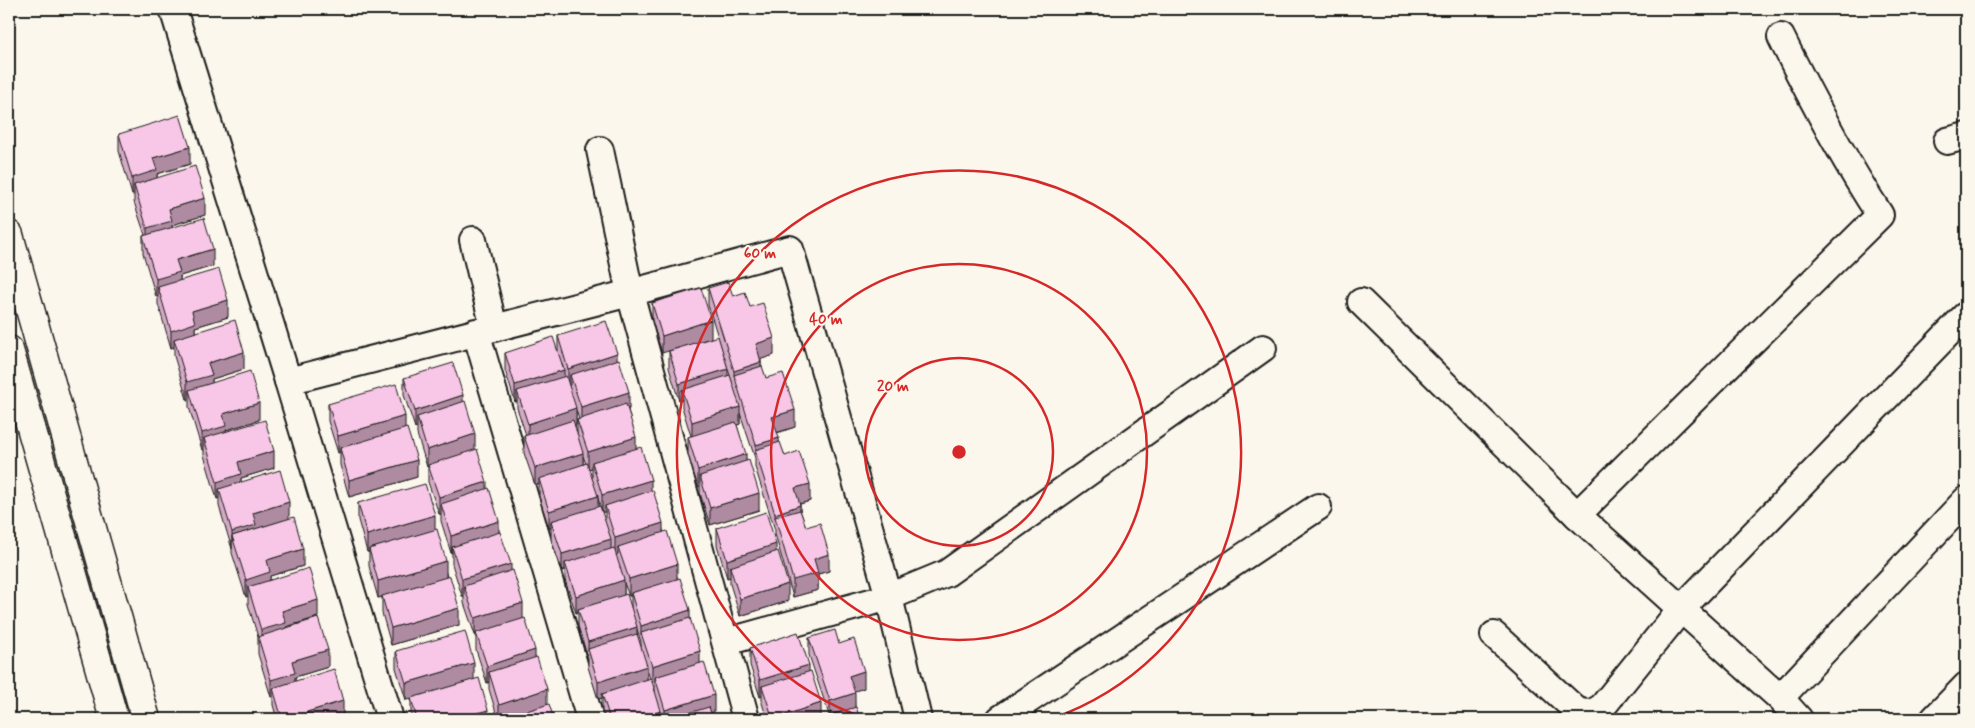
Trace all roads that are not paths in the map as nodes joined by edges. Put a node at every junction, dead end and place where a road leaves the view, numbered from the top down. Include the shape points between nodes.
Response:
1 (172, 9) edge
2 (1780, 37) dead end
3 (600, 150) dead end
4 (9, 235) edge
5 (473, 240) dead end
6 (630, 293) junction
7 (1361, 302) dead end
8 (1965, 316) edge
9 (485, 330) junction
10 (1264, 348) dead end
11 (9, 353) edge
12 (288, 381) junction
13 (1966, 500) edge
14 (1318, 507) dead end
15 (1578, 515) junction
16 (889, 597) junction
17 (1681, 609) junction
18 (1494, 635) dead end
19 (726, 642) junction
20 (1966, 686) edge
21 (1780, 698) junction
22 (114, 719) edge
23 (146, 719) edge
24 (390, 719) edge
25 (590, 719) edge
26 (746, 719) edge
27 (918, 719) edge
28 (1000, 719) edge
29 (1799, 719) edge
30 (1934, 719) edge

1 - 12 street
2 - 15 street via 1821,118 1880,215
3 - 6 street
4 - 23 street
5 - 9 street
6 - 9 street
6 - 16 street via 790,249
6 - 19 street
7 - 15 street
8 - 17 street
9 - 12 street
9 - 25 street
10 - 16 street via 947,573
11 - 22 street
12 - 24 street
13 - 21 street
14 - 28 street
15 - 17 street
16 - 19 street
16 - 27 street
17 - 18 street via 1603,706 1585,714 1576,710
17 - 21 street
19 - 26 street
20 - 30 street
21 - 29 street

